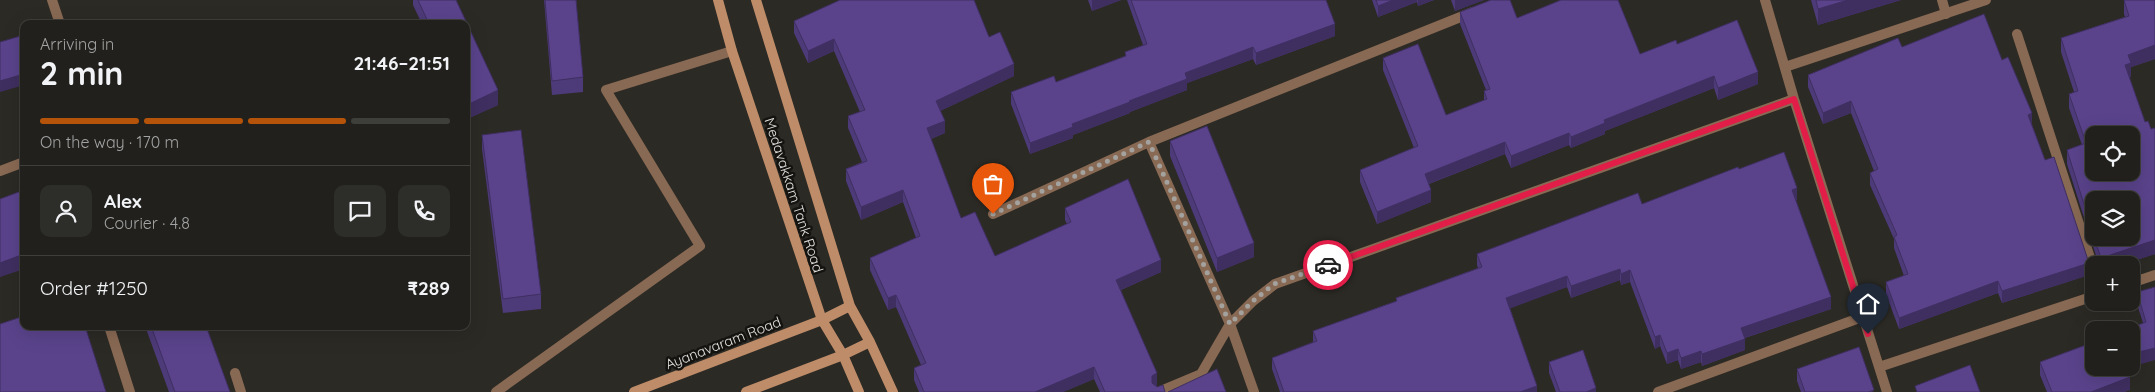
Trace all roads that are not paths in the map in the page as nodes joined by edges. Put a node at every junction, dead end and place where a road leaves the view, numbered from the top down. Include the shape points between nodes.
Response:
1 (52, 0) edge
2 (718, 0) edge
3 (756, 0) edge
4 (1765, 0) edge
5 (1942, 0) edge
6 (1986, 0) edge
7 (1483, 8) edge
8 (1946, 14) junction
9 (59, 20) edge
10 (2016, 34) dead end
11 (732, 51) junction
12 (1785, 67) junction
13 (1794, 99) junction
14 (1149, 142) junction
15 (20, 164) edge
16 (0, 171) edge
17 (993, 214) dead end
18 (2089, 256) edge
19 (2155, 276) edge
20 (2140, 280) edge
21 (2085, 299) edge
22 (850, 306) junction
23 (1862, 316) junction
24 (822, 320) junction
25 (1230, 324) junction
26 (110, 330) edge
27 (870, 342) junction
28 (843, 354) junction
29 (1879, 367) junction
30 (235, 373) dead end
31 (130, 392) edge
32 (241, 392) edge
33 (496, 392) edge
34 (634, 392) edge
35 (746, 392) edge
36 (859, 392) edge
37 (893, 392) edge
38 (1158, 392) edge
39 (1254, 392) edge
40 (1658, 392) edge
41 (1887, 392) edge

1 - 9 street
2 - 11 main road, Medavakkam Tank Road
3 - 22 main road, Medavakkam Tank Road
4 - 12 street
5 - 8 street
6 - 8 street
7 - 14 street
8 - 12 street
10 - 18 street
11 - 24 main road, Medavakkam Tank Road
11 - 33 street via 606,90 700,246
12 - 13 street
13 - 23 street
13 - 25 street via 1274,284
14 - 17 street
14 - 25 street
15 - 16 street
19 - 20 street
21 - 29 street
22 - 24 main road, Ayanavaram Road
22 - 27 main road, Medavakkam Tank Road
23 - 29 street
23 - 40 street
24 - 28 main road, Medavakkam Tank Road
24 - 34 main road, Ayanavaram Road
25 - 38 street via 1201,374
25 - 39 street
26 - 31 street
27 - 28 main road
27 - 37 main road, Medavakkam Tank Road
28 - 35 main road
28 - 36 main road, Medavakkam Tank Road
29 - 41 street
30 - 32 street

